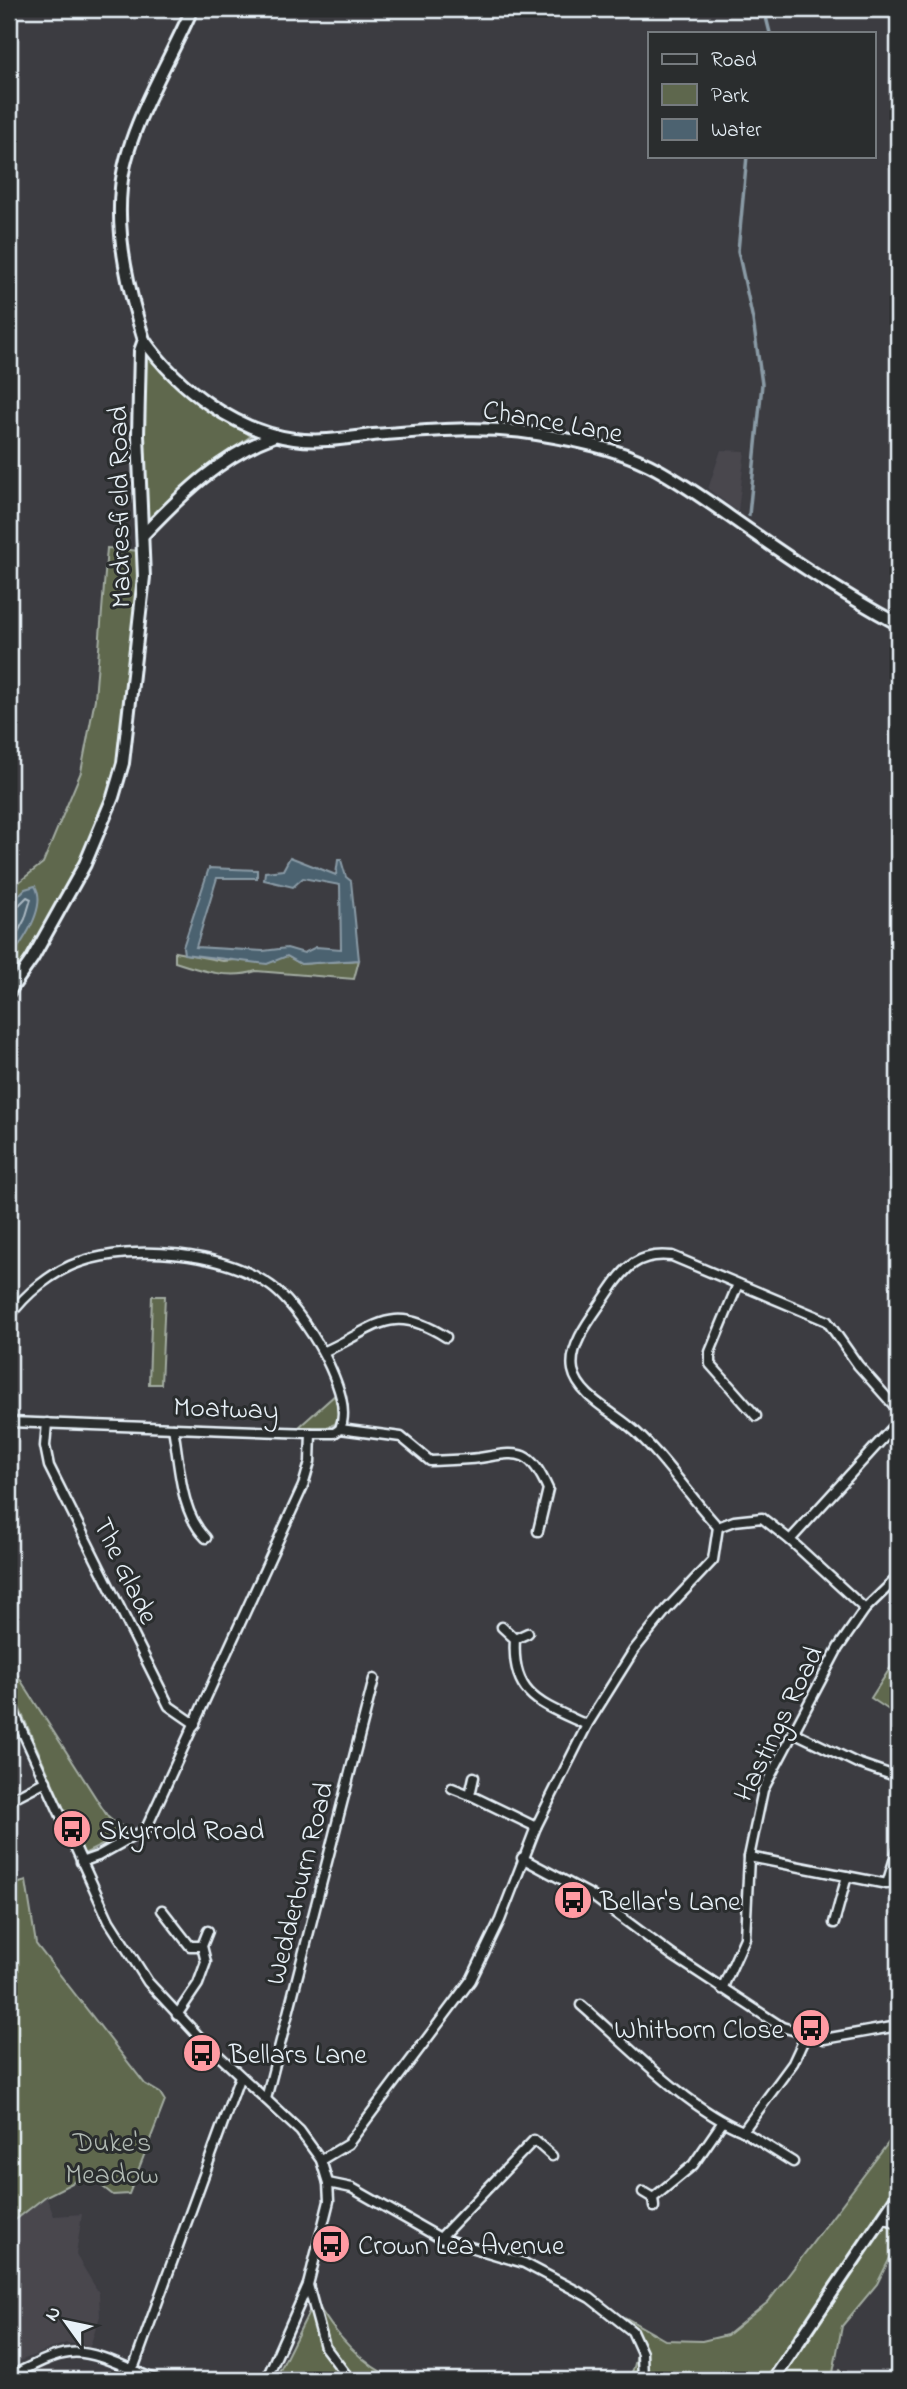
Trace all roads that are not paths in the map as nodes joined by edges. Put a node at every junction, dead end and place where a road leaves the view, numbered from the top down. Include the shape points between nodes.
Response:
1 (192, 9) edge
2 (144, 340) junction
3 (274, 436) junction
4 (144, 534) junction
5 (898, 624) edge
6 (9, 992) edge
7 (738, 1284) junction
8 (9, 1317) edge
9 (446, 1337) dead end
10 (323, 1352) junction
11 (898, 1410) edge
12 (756, 1416) dead end
13 (9, 1422) edge
14 (898, 1422) edge
15 (47, 1423) junction
16 (173, 1428) junction
17 (340, 1429) junction
18 (311, 1433) junction
19 (718, 1527) junction
20 (538, 1531) dead end
21 (206, 1538) dead end
22 (790, 1540) junction
23 (898, 1577) edge
24 (865, 1609) junction
25 (502, 1627) dead end
26 (528, 1633) dead end
27 (515, 1639) junction
28 (374, 1679) dead end
29 (9, 1702) edge
30 (195, 1724) junction
31 (587, 1726) junction
32 (793, 1732) junction
33 (474, 1777) dead end
34 (898, 1777) edge
35 (46, 1781) junction
36 (452, 1788) dead end
37 (470, 1795) junction
38 (9, 1800) edge
39 (536, 1827) junction
40 (898, 1848) edge
41 (749, 1857) junction
42 (522, 1858) junction
43 (81, 1862) junction
44 (846, 1877) junction
45 (162, 1910) dead end
46 (834, 1923) dead end
47 (208, 1931) dead end
48 (202, 1946) junction
49 (722, 1989) junction
50 (581, 2005) dead end
51 (177, 2015) junction
52 (898, 2026) edge
53 (806, 2035) junction
54 (240, 2076) junction
55 (266, 2099) junction
56 (722, 2123) junction
57 (743, 2131) junction
58 (552, 2156) dead end
59 (321, 2161) junction
60 (793, 2162) dead end
61 (328, 2183) junction
62 (643, 2192) dead end
63 (898, 2195) edge
64 (883, 2217) junction
65 (898, 2224) edge
66 (440, 2238) junction
67 (308, 2285) junction
68 (131, 2369) junction
69 (9, 2377) edge
70 (122, 2380) edge
71 (156, 2380) edge
72 (266, 2380) edge
73 (350, 2380) edge
74 (643, 2380) edge
75 (773, 2380) edge

1 - 2 street, Madresfield Road via 130,150 121,186 126,268
2 - 3 street, Chance Lane via 158,361 208,403 243,425
2 - 4 street, Madresfield Road via 138,435
3 - 4 street via 231,457 190,488
3 - 5 street, Chance Lane via 334,439 459,427 536,434 631,457 680,483
4 - 6 street, Madresfield Road via 143,613 123,763 113,797 85,864
7 - 11 street via 827,1321 858,1366
7 - 12 street via 710,1352 710,1364
7 - 19 street via 672,1256 654,1254 637,1259 604,1299 573,1356 582,1388 631,1428
8 - 10 street via 47,1280 78,1263 118,1254 205,1258 234,1266 272,1286
9 - 10 street via 414,1319 394,1319
10 - 17 street via 336,1380 343,1412
13 - 15 street, Moatway
14 - 22 street
15 - 16 street, Moatway
15 - 30 street, The Glade via 49,1466 169,1706
16 - 18 street, Moatway
16 - 21 street via 187,1509
17 - 18 street, Moatway
17 - 20 street, Moatway via 401,1437 430,1461 520,1453 536,1466 548,1489
18 - 30 street via 303,1486
19 - 22 street via 762,1518
19 - 31 street via 713,1560 634,1650
22 - 24 street
23 - 24 street, Hastings Road
24 - 32 street, Hastings Road via 838,1648
25 - 27 street
26 - 27 street
27 - 31 street via 513,1664 520,1683 536,1702
28 - 55 street, Wedderburn Road
29 - 35 street
30 - 43 street via 146,1829
31 - 39 street
32 - 34 street
32 - 41 street, Hastings Road via 763,1790
33 - 37 street
35 - 38 street
35 - 43 street
36 - 37 street
37 - 39 street
39 - 42 street
40 - 44 street via 887,1884
41 - 44 street
41 - 49 street, Hastings Road via 745,1938
42 - 49 street via 592,1895
42 - 59 street via 500,1920 471,1980 348,2144
43 - 51 street via 109,1921 148,1982
44 - 46 street
45 - 48 street via 190,1946
47 - 48 street
48 - 51 street via 206,1962 198,1984
49 - 53 street via 782,2027
50 - 56 street
51 - 54 street
52 - 53 street via 824,2039
53 - 57 street via 793,2063
54 - 55 street
54 - 68 street
55 - 59 street via 300,2131
56 - 57 street
56 - 62 street via 693,2165 653,2202
57 - 60 street
58 - 66 street via 534,2140
59 - 61 street
61 - 66 street via 352,2188
61 - 67 street
63 - 64 street
64 - 65 street
64 - 75 street
66 - 74 street via 524,2263 590,2298 632,2331 642,2353
67 - 72 street
67 - 73 street via 326,2347
68 - 69 street via 71,2352
68 - 70 street
68 - 71 street

